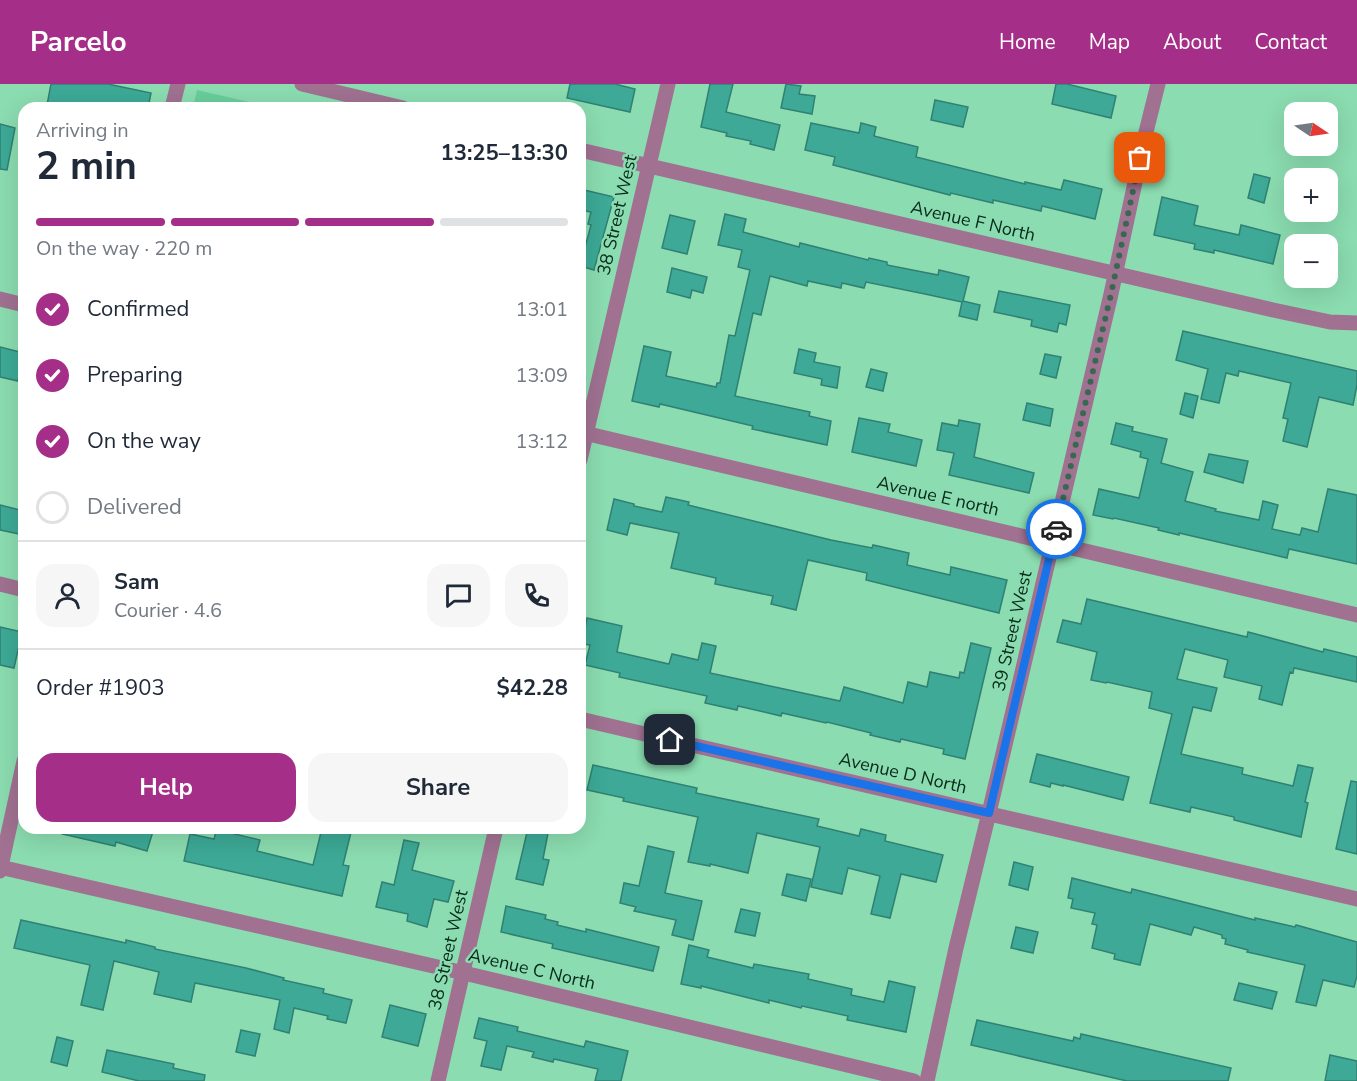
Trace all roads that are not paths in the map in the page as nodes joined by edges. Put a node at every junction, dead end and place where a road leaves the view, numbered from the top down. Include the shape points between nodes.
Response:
1 (178, 84) edge
2 (302, 84) edge
3 (668, 84) edge
4 (1158, 84) edge
5 (174, 102) edge
6 (378, 102) edge
7 (586, 151) edge
8 (649, 166) junction
9 (1115, 273) junction
10 (0, 299) edge
11 (18, 304) edge
12 (1357, 323) edge
13 (586, 425) edge
14 (586, 433) edge
15 (1053, 542) junction
16 (0, 584) edge
17 (18, 588) edge
18 (1357, 615) edge
19 (586, 720) edge
20 (18, 788) edge
21 (989, 813) junction
22 (495, 834) edge
23 (0, 869) edge
24 (1357, 898) edge
25 (464, 973) junction
26 (438, 1081) edge
27 (914, 1081) edge
28 (927, 1081) edge

1 - 5 street
2 - 6 street
3 - 8 street, 38 Street West
4 - 9 street, 39 Street West
7 - 8 street, Avenue F North
8 - 9 street, Avenue F North
8 - 13 street, 38 Street West
9 - 12 street, Avenue F North via 1330,322
9 - 15 street, 39 Street West
10 - 11 street
14 - 15 street, Avenue E north
15 - 18 street, Avenue E north
15 - 21 street, 39 Street West
16 - 17 street
19 - 21 street, Avenue D North
20 - 23 street
21 - 24 street, Avenue D North
21 - 28 street, 39 Street West
22 - 25 street, 38 Street West
23 - 25 street, Avenue C North
25 - 26 street, 38 Street West
25 - 27 street, Avenue C North

